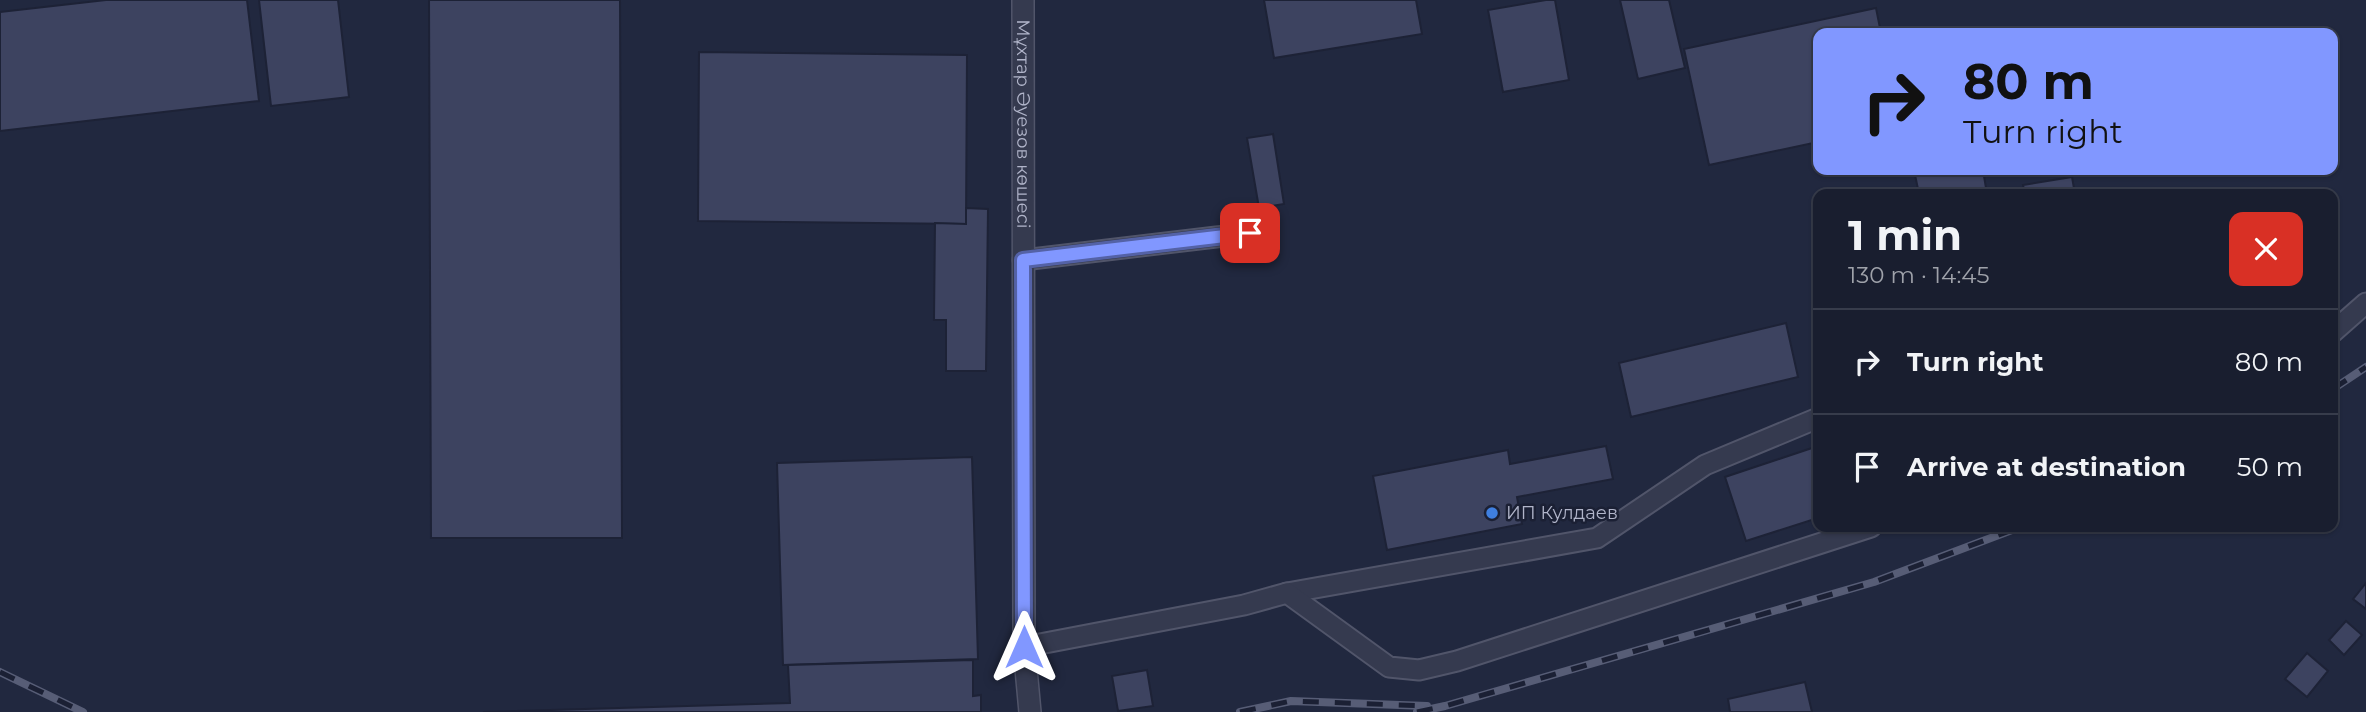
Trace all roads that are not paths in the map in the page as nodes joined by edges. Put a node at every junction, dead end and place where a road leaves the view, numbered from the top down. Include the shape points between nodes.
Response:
1 (1023, 0) edge
2 (1250, 233) dead end
3 (1023, 260) junction
4 (2366, 303) edge
5 (2338, 328) edge
6 (1813, 420) edge
7 (1855, 532) edge
8 (1287, 593) junction
9 (1024, 647) junction
10 (1030, 712) edge

1 - 3 street, Мұхтар Әуезов көшесі
2 - 3 lane
3 - 9 street, Мұхтар Әуезов көшесі
4 - 5 lane
6 - 8 lane via 1705,465 1597,538
7 - 8 lane via 1419,670 1390,667
8 - 9 lane
9 - 10 street, Мұхтар Әуезов көшесі

